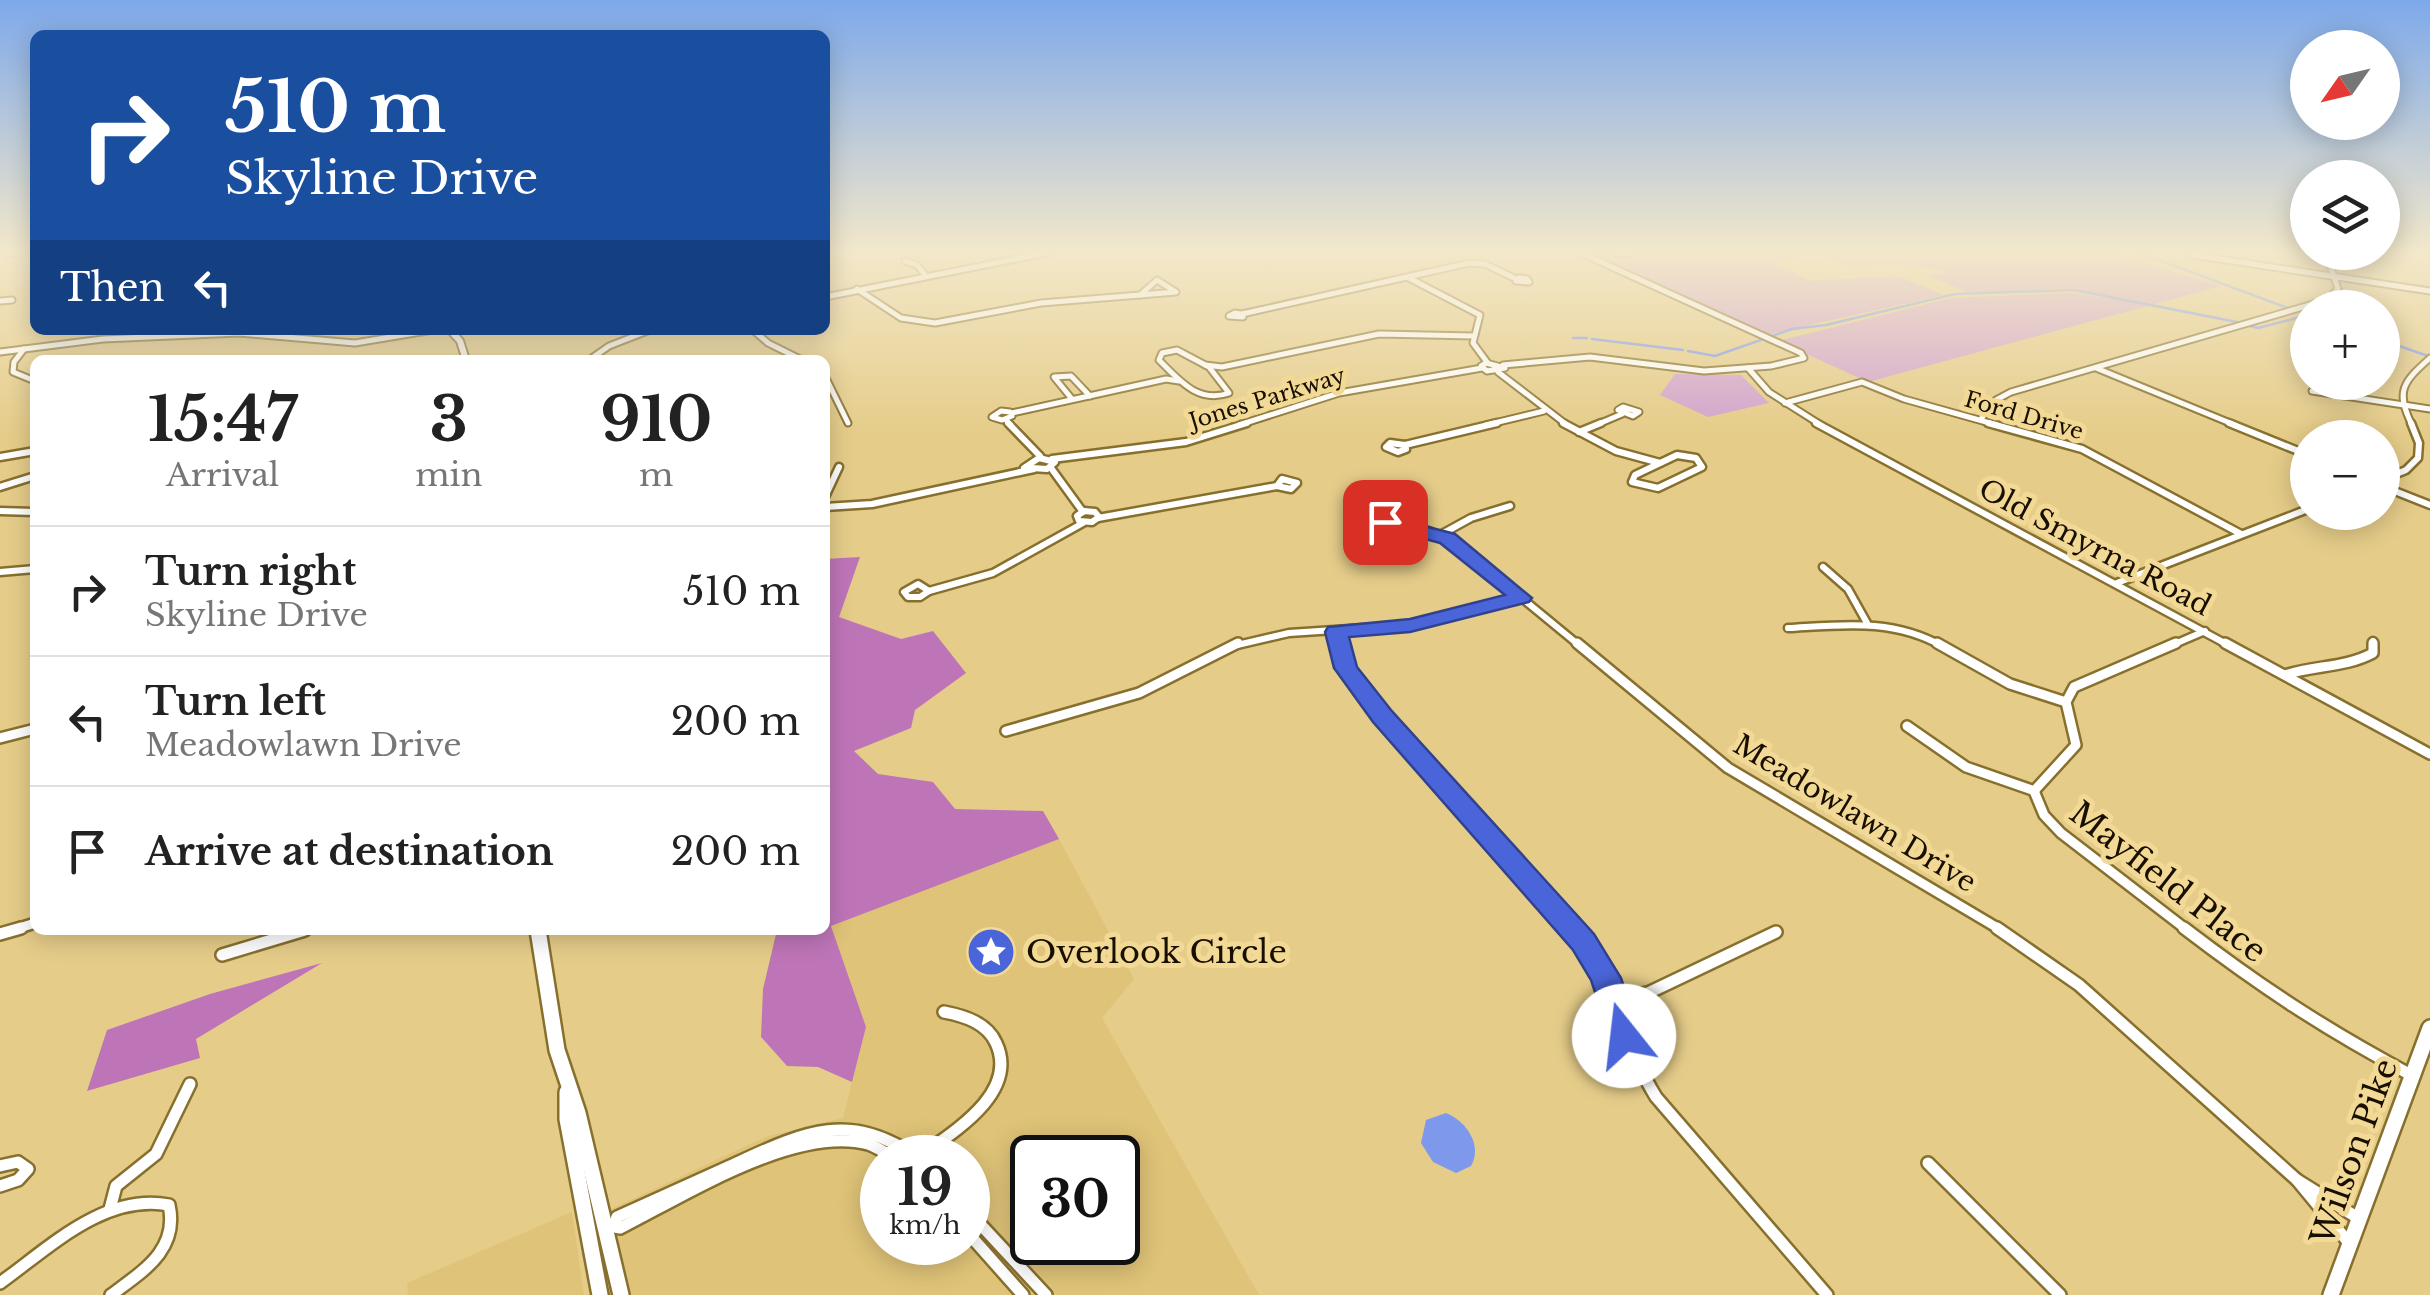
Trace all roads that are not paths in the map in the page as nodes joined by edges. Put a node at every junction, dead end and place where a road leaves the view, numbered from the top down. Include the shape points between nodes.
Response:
1 (894, 313) edge
2 (995, 313) edge
3 (1479, 313) edge
4 (1714, 313) edge
5 (2283, 313) edge
6 (186, 335) edge
7 (269, 335) edge
8 (403, 335) edge
9 (637, 335) edge
10 (758, 335) edge
11 (1474, 336) junction
12 (24, 349) junction
13 (0, 352) edge
14 (596, 355) edge
15 (792, 355) edge
16 (2430, 358) edge
17 (1485, 365) junction
18 (1204, 366) junction
19 (1222, 367) junction
20 (1500, 368) junction
21 (1748, 368) junction
22 (2096, 368) junction
23 (1172, 373) junction
24 (1215, 374) junction
25 (30, 379) edge
26 (1166, 379) junction
27 (1181, 381) junction
28 (830, 386) edge
29 (1090, 396) junction
30 (1072, 400) junction
31 (2376, 400) edge
32 (1784, 404) junction
33 (2402, 404) junction
34 (2430, 409) edge
35 (1544, 411) junction
36 (1622, 414) dead end
37 (1981, 420) junction
38 (848, 423) dead end
39 (1579, 432) junction
40 (1405, 445) dead end
41 (2290, 448) edge
42 (30, 451) edge
43 (0, 457) edge
44 (1642, 460) junction
45 (1033, 462) junction
46 (1660, 462) junction
47 (1052, 465) junction
48 (839, 467) dead end
49 (1648, 469) junction
50 (2400, 472) edge
51 (30, 478) edge
52 (830, 486) edge
53 (1277, 486) dead end
54 (0, 487) edge
55 (2400, 491) edge
56 (2430, 505) edge
57 (830, 506) edge
58 (1510, 506) dead end
59 (0, 511) edge
60 (30, 512) edge
61 (1083, 512) junction
62 (2290, 516) edge
63 (1098, 518) junction
64 (1373, 518) dead end
65 (1083, 522) junction
66 (2241, 534) junction
67 (1440, 535) junction
68 (1823, 567) dead end
69 (30, 569) edge
70 (0, 572) edge
71 (2117, 583) junction
72 (929, 591) dead end
73 (1521, 598) junction
74 (1867, 623) junction
75 (1788, 628) dead end
76 (2204, 631) junction
77 (1336, 632) junction
78 (2373, 640) dead end
79 (2285, 675) junction
80 (2066, 702) junction
81 (1907, 726) dead end
82 (30, 729) edge
83 (1006, 731) dead end
84 (0, 738) edge
85 (2430, 754) edge
86 (2034, 791) junction
87 (30, 925) edge
88 (1776, 932) dead end
89 (0, 934) edge
90 (288, 935) edge
91 (539, 935) edge
92 (222, 955) dead end
93 (1614, 998) junction
94 (944, 1012) dead end
95 (2430, 1028) edge
96 (2412, 1076) junction
97 (190, 1084) dead end
98 (566, 1086) junction
99 (886, 1135) edge
100 (945, 1135) edge
101 (860, 1141) edge
102 (1928, 1164) dead end
103 (0, 1166) edge
104 (2297, 1180) junction
105 (0, 1186) edge
106 (110, 1209) junction
107 (2358, 1218) junction
108 (610, 1226) junction
109 (990, 1234) edge
110 (2349, 1243) junction
111 (990, 1258) edge
112 (0, 1283) edge
113 (111, 1295) edge
114 (600, 1295) edge
115 (620, 1295) edge
116 (1023, 1295) edge
117 (1046, 1295) edge
118 (1827, 1295) edge
119 (2060, 1295) edge
120 (2331, 1295) edge

1 - 2 street via 926,323
3 - 11 street
4 - 21 street via 1801,353 1802,359
5 - 22 street
6 - 12 street
7 - 8 street via 356,343
9 - 14 street
10 - 15 street
11 - 17 street
11 - 19 street via 1379,334
12 - 13 street
12 - 25 street via 13,372
16 - 33 street via 2409,376
17 - 20 street
17 - 47 street, Jones Parkway via 1338,393 1186,442
18 - 19 street
18 - 23 street via 1189,353 1168,351 1158,359
18 - 24 street
19 - 24 street
20 - 21 street via 1575,356 1692,371
20 - 35 street
21 - 32 street, Old Smyrna Road
22 - 37 street via 2001,396
22 - 41 street
23 - 26 street
23 - 27 street
24 - 27 street via 1230,388 1226,395 1200,396
26 - 27 street
26 - 29 street
28 - 38 street
29 - 30 street
29 - 30 street via 1071,376 1056,376
30 - 45 street via 1009,417
31 - 33 street
32 - 37 street, Ford Drive via 1862,382
32 - 71 street, Old Smyrna Road
33 - 34 street
33 - 50 street via 2420,452
35 - 39 street
35 - 40 street
36 - 39 street
37 - 66 street, Ford Drive via 2082,449
39 - 44 street
42 - 43 street
44 - 46 street
44 - 49 street
45 - 47 street
45 - 47 street
45 - 57 street via 884,501
46 - 49 street
46 - 49 street via 1683,455 1703,464 1654,490 1632,481
47 - 61 street
48 - 52 street
51 - 54 street
53 - 63 street
55 - 56 street
58 - 67 street
59 - 60 street
61 - 63 street
61 - 65 street via 1076,518
62 - 66 street
63 - 65 street
64 - 67 street, Meadowlawn Drive
65 - 72 street via 994,573
66 - 71 street
67 - 73 street, Meadowlawn Drive
68 - 74 street via 1848,588
69 - 70 street
71 - 76 street, Old Smyrna Road
73 - 77 street via 1421,623
73 - 104 street, Meadowlawn Drive via 1728,768 2004,932 2080,985
74 - 75 street
74 - 80 street via 1917,634 2002,681
76 - 79 street, Old Smyrna Road
76 - 80 street via 2082,682
77 - 83 street via 1243,641 1139,693
77 - 93 street via 1354,683 1578,935
78 - 79 street via 2373,653 2358,662
79 - 85 street, Old Smyrna Road
80 - 86 street via 2076,745
81 - 86 street via 1966,767
82 - 84 street
86 - 96 street, Mayfield Place via 2040,810 2061,833 2260,986
87 - 89 street
88 - 93 street via 1648,993
90 - 92 street
91 - 98 main road
93 - 118 street via 1630,1055 1656,1097
94 - 100 street via 994,1036 1001,1058 1000,1075 984,1103
95 - 96 main road, Wilson Pike
96 - 107 main road, Wilson Pike
97 - 106 street via 156,1154 116,1186
98 - 108 main road
98 - 114 main road
99 - 108 street via 831,1127 802,1133
101 - 108 street via 798,1146 620,1228
102 - 119 street
103 - 105 street via 18,1162 28,1168
104 - 107 street, Meadowlawn Drive
104 - 110 street, Meadowlawn Drive
106 - 112 street
106 - 113 street via 164,1202 173,1224 161,1254
107 - 110 main road, Wilson Pike
108 - 115 main road
109 - 117 street
110 - 120 main road, Wilson Pike
111 - 116 street

